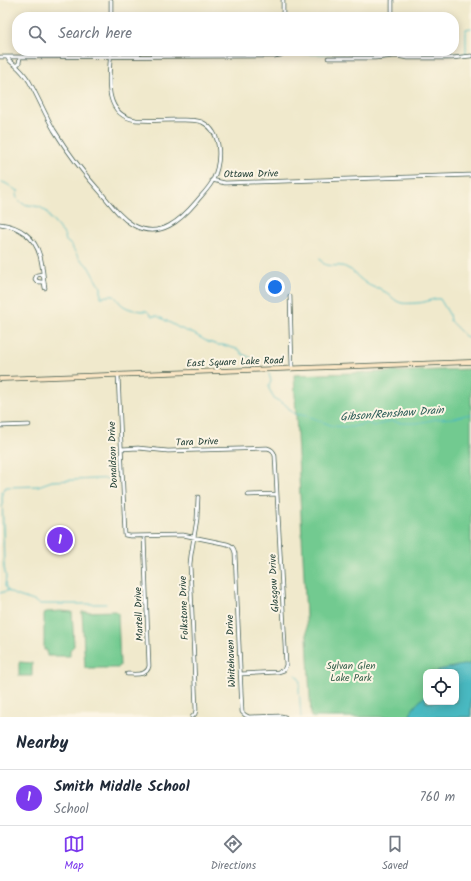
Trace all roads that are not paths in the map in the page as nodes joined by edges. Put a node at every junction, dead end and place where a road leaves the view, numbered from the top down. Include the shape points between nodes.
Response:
1 (111, 0) edge
2 (283, 0) edge
3 (392, 0) edge
4 (111, 12) edge
5 (283, 12) edge
6 (392, 12) edge
7 (254, 56) edge
8 (254, 56) edge
9 (277, 56) edge
10 (393, 56) joint
11 (471, 56) edge
12 (0, 57) edge
13 (6, 57) junction
14 (20, 57) junction
15 (111, 57) junction
16 (328, 58) dead end
17 (16, 66) junction
18 (471, 175) edge
19 (212, 180) junction
20 (0, 224) edge
21 (43, 274) junction
22 (44, 282) junction
23 (45, 288) dead end
24 (290, 296) dead end
25 (471, 362) edge
26 (292, 368) junction
27 (118, 374) junction
28 (0, 379) edge
29 (29, 425) dead end
30 (0, 426) edge
31 (120, 449) junction
32 (273, 450) joint
33 (277, 494) junction
34 (248, 495) dead end
35 (198, 497) dead end
36 (144, 536) junction
37 (194, 536) junction
38 (127, 674) dead end
39 (240, 674) junction
40 (192, 717) edge
41 (285, 717) edge

1 - 4 street
2 - 5 street
3 - 6 street
7 - 9 street
8 - 15 street
10 - 11 street
10 - 16 street
12 - 13 street
13 - 14 street
13 - 17 street, Ottawa Drive
14 - 15 street
14 - 17 street
15 - 19 street via 110,95 114,107 121,115 140,120 194,120 205,124 214,133 219,154
17 - 19 street, Ottawa Drive via 29,82 78,166 118,213 132,224 154,230 172,225 186,213
18 - 19 street, Ottawa Drive via 225,183
20 - 21 street via 18,229 31,239 39,254
21 - 22 street
21 - 22 street via 37,275 35,279
22 - 23 street
24 - 26 street
25 - 26 main road, East Square Lake Road
26 - 27 main road, East Square Lake Road
27 - 28 main road, East Square Lake Road
27 - 31 street, Donaldson Drive
29 - 30 street
31 - 32 street, Tara Drive
31 - 36 street, Donaldson Drive via 125,536
32 - 33 street, Glasgow Drive
33 - 34 street
33 - 39 street, Glasgow Drive via 286,665 284,670 278,672
35 - 37 street, Folkstone Drive
36 - 37 street
36 - 38 street, Martell Drive via 148,668 144,673
37 - 39 street, Whitehaven Drive via 227,544 234,549
37 - 40 street, Folkstone Drive via 190,564 196,710
39 - 41 street, Whitehaven Drive via 243,714 248,717

